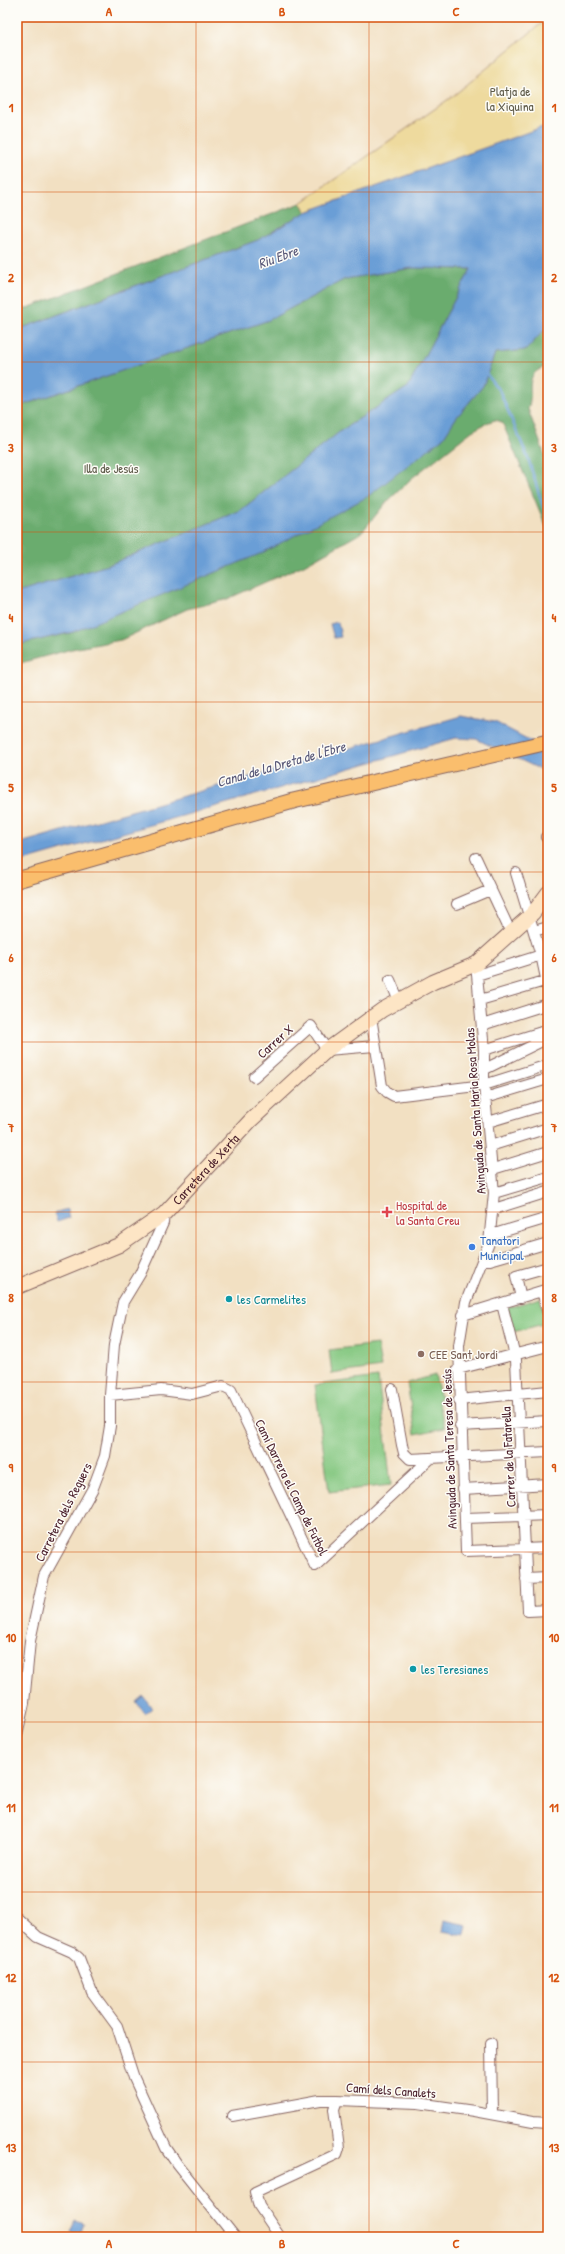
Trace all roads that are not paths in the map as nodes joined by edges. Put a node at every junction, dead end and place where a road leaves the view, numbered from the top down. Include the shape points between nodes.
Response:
1 (547, 743) edge
2 (476, 858) dead end
3 (516, 872) dead end
4 (17, 880) edge
5 (490, 890) junction
6 (547, 897) edge
7 (457, 904) dead end
8 (530, 915) junction
9 (548, 927) edge
10 (534, 931) junction
11 (511, 933) junction
12 (545, 954) edge
13 (477, 969) junction
14 (390, 980) dead end
15 (547, 983) edge
16 (480, 1000) junction
17 (399, 1001) junction
18 (548, 1004) edge
19 (371, 1017) junction
20 (482, 1025) junction
21 (548, 1034) edge
22 (375, 1046) junction
23 (327, 1050) junction
24 (484, 1050) junction
25 (548, 1065) edge
26 (485, 1069) junction
27 (254, 1077) dead end
28 (548, 1079) edge
29 (484, 1085) junction
30 (485, 1098) junction
31 (548, 1104) edge
32 (488, 1122) junction
33 (548, 1128) edge
34 (490, 1146) junction
35 (548, 1152) edge
36 (493, 1169) junction
37 (548, 1177) edge
38 (548, 1192) edge
39 (494, 1193) junction
40 (494, 1209) junction
41 (164, 1214) junction
42 (548, 1218) edge
43 (490, 1234) junction
44 (548, 1242) edge
45 (484, 1258) junction
46 (548, 1267) edge
47 (17, 1287) edge
48 (545, 1290) edge
49 (521, 1298) junction
50 (502, 1304) junction
51 (548, 1313) edge
52 (463, 1315) junction
53 (548, 1346) edge
54 (515, 1354) junction
55 (458, 1369) junction
56 (392, 1389) dead end
57 (548, 1391) edge
58 (518, 1394) junction
59 (110, 1395) junction
60 (459, 1400) junction
61 (548, 1421) edge
62 (519, 1423) junction
63 (460, 1426) junction
64 (548, 1452) edge
65 (521, 1453) junction
66 (462, 1455) junction
67 (431, 1458) junction
68 (548, 1484) edge
69 (522, 1485) junction
70 (463, 1489) junction
71 (548, 1515) edge
72 (524, 1516) junction
73 (465, 1518) junction
74 (548, 1548) edge
75 (525, 1549) junction
76 (548, 1578) edge
77 (526, 1579) junction
78 (548, 1610) edge
79 (17, 1736) edge
80 (17, 1918) edge
81 (491, 2042) dead end
82 (337, 2100) junction
83 (492, 2114) junction
84 (232, 2116) dead end
85 (548, 2123) edge
86 (235, 2237) edge
87 (280, 2237) edge

1 - 4 main road via 293,801
2 - 5 street
3 - 8 street
5 - 7 street
5 - 11 street
6 - 8 main road
8 - 10 street
8 - 11 main road
9 - 10 street
10 - 12 street
11 - 13 main road
12 - 13 street
12 - 15 street
13 - 16 street, Avinguda de Santa Maria Rosa Molas
13 - 17 main road, Carretera de Xerta via 433,982
14 - 17 street
15 - 16 street
16 - 20 street, Avinguda de Santa Maria Rosa Molas
17 - 19 main road, Carretera de Xerta
18 - 20 street
19 - 22 street
19 - 23 main road, Carretera de Xerta
20 - 24 street, Avinguda de Santa Maria Rosa Molas
21 - 24 street
21 - 26 street
22 - 23 street
22 - 29 street via 384,1089 394,1096
23 - 27 street, Carrer X via 311,1026
23 - 41 main road, Carretera de Xerta via 251,1120
24 - 26 street, Avinguda de Santa Maria Rosa Molas
25 - 29 street
26 - 29 street, Avinguda de Santa Maria Rosa Molas
28 - 30 street
29 - 30 street, Avinguda de Santa Maria Rosa Molas
30 - 32 street, Avinguda de Santa Maria Rosa Molas
31 - 32 street
32 - 34 street, Avinguda de Santa Maria Rosa Molas
33 - 34 street
34 - 36 street, Avinguda de Santa Maria Rosa Molas
35 - 36 street
36 - 39 street, Avinguda de Santa Maria Rosa Molas
37 - 39 street
38 - 40 street
39 - 40 street, Avinguda de Santa Maria Rosa Molas
40 - 43 street, Avinguda de Santa Maria Rosa Molas
41 - 47 main road, Carretera de Xerta via 119,1245
41 - 59 street, Carretera dels Reguers via 163,1223 140,1274 122,1302 117,1321
42 - 43 street
43 - 45 street, Avinguda de Santa Maria Rosa Molas
44 - 45 street via 490,1260
45 - 52 street, Avinguda de Santa Teresa de Jesús via 470,1289
46 - 49 street via 516,1276
48 - 49 street
48 - 51 street
49 - 50 street
50 - 52 street
50 - 54 street, Carrer de la Fatarella
52 - 55 street, Avinguda de Santa Teresa de Jesús
53 - 54 street
54 - 55 street
54 - 58 street, Carrer de la Fatarella
55 - 60 street, Avinguda de Santa Teresa de Jesús
56 - 67 street via 404,1453 410,1459
57 - 58 street
58 - 60 street
58 - 62 street, Carrer de la Fatarella
59 - 67 street, Camí Darrera el Camp de Futbol via 161,1390 192,1394 223,1386 231,1390 315,1566
59 - 79 street, Carretera dels Reguers via 110,1426 105,1456 93,1488 44,1576 30,1641 24,1703
60 - 63 street, Avinguda de Santa Teresa de Jesús
61 - 62 street
62 - 63 street
62 - 65 street, Carrer de la Fatarella
63 - 66 street, Avinguda de Santa Teresa de Jesús
64 - 65 street
65 - 66 street
65 - 69 street, Carrer de la Fatarella
66 - 67 street
66 - 70 street, Avinguda de Santa Teresa de Jesús
68 - 69 street
69 - 70 street
69 - 72 street, Carrer de la Fatarella
70 - 73 street, Avinguda de Santa Teresa de Jesús
71 - 72 street
72 - 73 street
72 - 75 street, Carrer de la Fatarella
73 - 75 street, Avinguda de Santa Teresa de Jesús via 466,1551
74 - 75 street
75 - 77 street, Carrer de la Fatarella
76 - 77 street
77 - 78 street, Carrer de la Fatarella via 528,1611
80 - 86 street via 38,1936 79,1958 92,1992 118,2026 134,2078 166,2148
81 - 83 street
82 - 83 street, Camí dels Canalets via 418,2103
82 - 84 street, Camí dels Canalets via 320,2100
82 - 87 street via 334,2109 339,2148 337,2154 255,2192 259,2206
83 - 85 street, Camí dels Canalets

